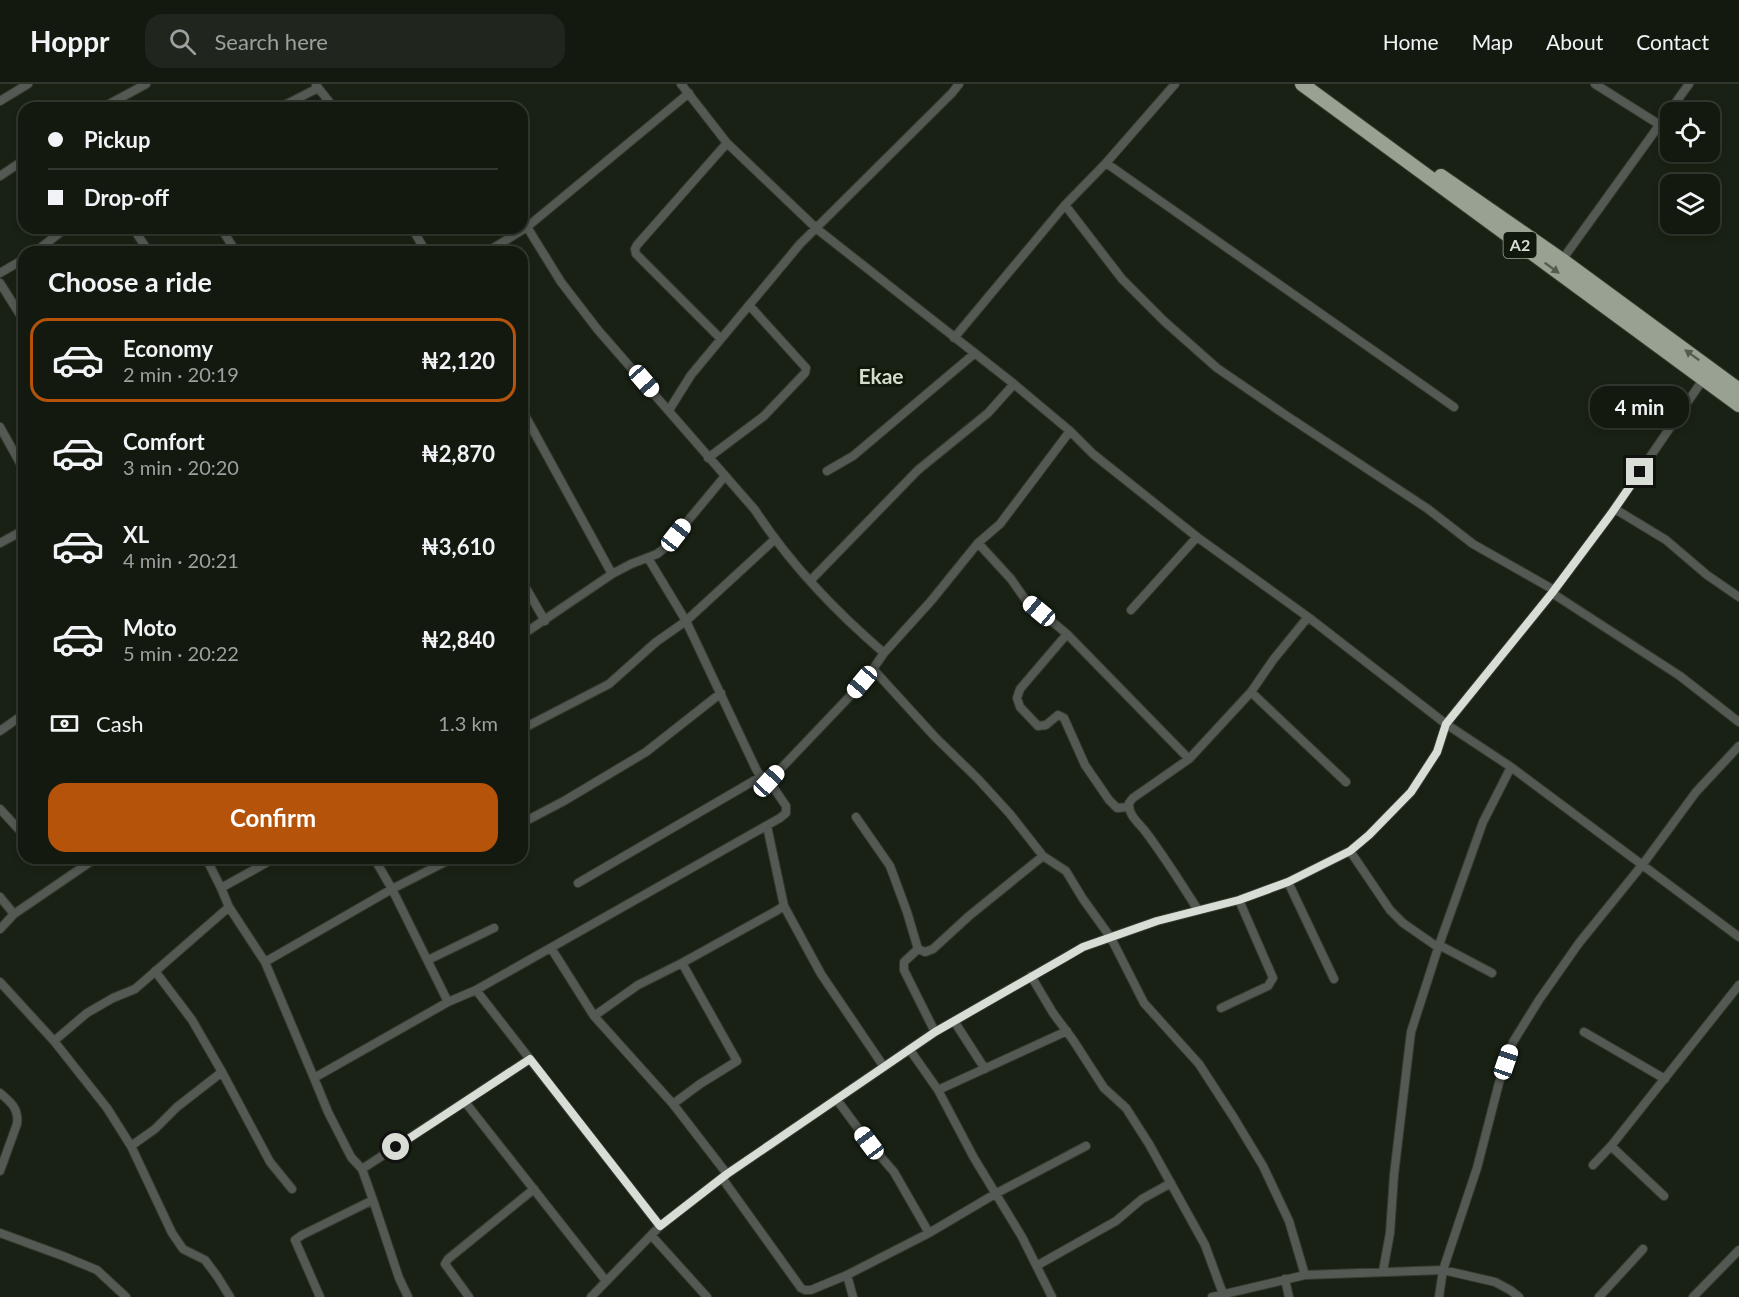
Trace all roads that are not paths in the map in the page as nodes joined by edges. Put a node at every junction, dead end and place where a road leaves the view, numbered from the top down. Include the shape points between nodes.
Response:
1 (28, 84) edge
2 (146, 84) edge
3 (681, 84) edge
4 (959, 84) edge
5 (1175, 84) edge
6 (1302, 84) edge
7 (1315, 84) edge
8 (1595, 84) edge
9 (1689, 84) edge
10 (316, 86) edge
11 (689, 93) junction
12 (0, 101) edge
13 (113, 102) edge
14 (289, 102) edge
15 (329, 102) edge
16 (1676, 102) edge
17 (1660, 125) joint
18 (727, 144) junction
19 (1106, 163) junction
20 (18, 164) edge
21 (0, 176) edge
22 (1065, 205) junction
23 (528, 226) edge
24 (528, 229) edge
25 (816, 229) junction
26 (58, 234) edge
27 (516, 234) edge
28 (43, 246) edge
29 (497, 246) edge
30 (1562, 260) junction
31 (18, 262) edge
32 (0, 273) edge
33 (0, 283) edge
34 (749, 305) junction
35 (18, 312) edge
36 (954, 338) junction
37 (721, 339) junction
38 (974, 354) junction
39 (1707, 374) junction
40 (1014, 384) junction
41 (1738, 386) edge
42 (1739, 405) edge
43 (1454, 407) dead end
44 (669, 410) junction
45 (528, 421) edge
46 (0, 427) edge
47 (1070, 431) junction
48 (708, 458) junction
49 (18, 459) edge
50 (827, 471) dead end
51 (725, 476) junction
52 (1615, 509) junction
53 (18, 535) edge
54 (1197, 537) junction
55 (774, 540) junction
56 (0, 543) edge
57 (978, 543) junction
58 (648, 558) junction
59 (612, 574) junction
60 (810, 581) junction
61 (528, 591) edge
62 (1553, 591) junction
63 (1739, 597) edge
64 (1131, 610) dead end
65 (1308, 617) junction
66 (545, 621) junction
67 (686, 621) junction
68 (528, 631) edge
69 (1067, 634) junction
70 (884, 653) junction
71 (873, 669) junction
72 (1251, 692) junction
73 (721, 693) junction
74 (18, 718) edge
75 (1739, 722) edge
76 (1446, 724) junction
77 (528, 726) edge
78 (0, 731) edge
79 (1739, 746) edge
80 (1189, 759) junction
81 (1511, 767) junction
82 (766, 778) junction
83 (1346, 782) dead end
84 (1128, 807) junction
85 (0, 809) edge
86 (856, 817) dead end
87 (528, 820) edge
88 (767, 826) junction
89 (18, 828) edge
90 (1350, 851) junction
91 (1043, 856) junction
92 (87, 864) edge
93 (209, 864) edge
94 (264, 864) edge
95 (377, 864) edge
96 (441, 864) edge
97 (1642, 864) junction
98 (1288, 882) junction
99 (578, 883) dead end
100 (221, 888) junction
101 (392, 889) junction
102 (0, 897) edge
103 (1239, 900) junction
104 (784, 906) junction
105 (229, 907) junction
106 (1197, 910) junction
107 (14, 914) junction
108 (495, 928) dead end
109 (0, 929) edge
110 (1739, 937) edge
111 (1111, 938) junction
112 (1439, 946) junction
113 (551, 948) junction
114 (918, 949) junction
115 (428, 960) junction
116 (266, 962) junction
117 (682, 963) junction
118 (155, 971) junction
119 (1492, 973) dead end
120 (1031, 976) junction
121 (1334, 979) dead end
122 (0, 982) edge
123 (1739, 985) edge
124 (476, 990) junction
125 (448, 1002) junction
126 (1221, 1008) dead end
127 (594, 1016) junction
128 (954, 1021) junction
129 (1067, 1031) junction
130 (935, 1032) junction
131 (1584, 1032) dead end
132 (54, 1041) junction
133 (910, 1050) junction
134 (530, 1059) junction
135 (884, 1066) junction
136 (985, 1069) junction
137 (222, 1072) junction
138 (314, 1078) junction
139 (1665, 1079) junction
140 (938, 1090) junction
141 (0, 1093) edge
142 (837, 1100) junction
143 (465, 1102) junction
144 (673, 1104) junction
145 (131, 1146) junction
146 (1086, 1146) dead end
147 (1611, 1146) junction
148 (1593, 1165) dead end
149 (362, 1169) junction
150 (0, 1171) edge
151 (724, 1176) junction
152 (1171, 1183) junction
153 (534, 1189) junction
154 (292, 1190) dead end
155 (995, 1194) junction
156 (1664, 1196) dead end
157 (374, 1200) junction
158 (660, 1226) junction
159 (0, 1233) edge
160 (929, 1233) junction
161 (651, 1235) junction
162 (1643, 1249) dead end
163 (1739, 1250) edge
164 (1038, 1265) junction
165 (1443, 1270) junction
166 (1383, 1271) junction
167 (847, 1275) junction
168 (1305, 1275) junction
169 (1285, 1279) junction
170 (606, 1281) junction
171 (1223, 1294) junction
172 (595, 1296) edge
173 (126, 1297) edge
174 (230, 1297) edge
175 (321, 1297) edge
176 (408, 1297) edge
177 (469, 1297) edge
178 (707, 1297) edge
179 (854, 1297) edge
180 (1052, 1297) edge
181 (1212, 1297) edge
182 (1289, 1297) edge
183 (1439, 1297) edge
184 (1519, 1297) edge
185 (1599, 1297) edge
186 (1693, 1297) edge

1 - 12 street
2 - 13 street
3 - 11 street
4 - 25 street
5 - 19 street
6 -> 39 highway, A2
7 - 30 highway, A2
8 - 17 street
9 - 16 street
10 - 14 street
10 - 15 street
11 - 18 street
11 - 23 street
17 - 30 street
18 - 25 street
18 - 37 street via 635,249
19 - 22 street
19 - 43 street
20 - 21 street
22 - 36 street
22 - 62 street via 1122,279 1217,368 1473,543
24 - 44 street via 585,314
25 - 34 street
25 - 36 street
26 - 28 street
27 - 29 street
39 -> 30 highway, A2
31 - 32 street
33 - 35 street
34 - 37 street
34 - 48 street via 807,368 764,416
36 - 38 street
37 - 44 street
38 - 40 street
38 - 50 street via 853,456
39 - 41 highway, A2
39 - 42 highway, A2
39 - 52 street
40 - 47 street
40 - 60 street via 988,413 918,471
44 - 48 street
45 - 59 street
46 - 49 street
47 - 54 street
47 - 57 street via 1000,524
48 - 51 street
51 - 55 street via 755,510
51 - 58 street via 666,547
52 - 62 street
52 - 63 street via 1666,540
53 - 56 street
54 - 64 street
54 - 65 street
55 - 60 street
55 - 67 street
57 - 69 street via 1025,599
57 - 70 street
58 - 59 street
58 - 67 street
59 - 66 street
60 - 70 street
61 - 66 street
62 - 75 street via 1680,676
62 - 76 street
65 - 72 street
65 - 76 street
66 - 68 street
67 - 73 street
67 - 77 street via 609,684
69 - 80 street
69 - 84 street via 1020,689 1017,699 1038,726 1058,715 1064,718 1085,765 1109,800 1117,808
70 - 71 street
71 - 82 street
71 - 91 street via 1010,814
72 - 80 street
72 - 83 street
73 - 82 street via 756,769
73 - 87 street via 637,758
74 - 78 street
76 - 81 street
76 - 90 street via 1437,752 1411,792
79 - 97 street via 1696,792
80 - 84 street via 1133,798
81 - 97 street
81 - 112 street via 1483,822
82 - 88 street via 786,806 786,813
82 - 99 street
84 - 106 street
85 - 89 street
86 - 114 street via 890,866
88 - 104 street
88 - 113 street
90 - 98 street
90 - 112 street via 1402,923
91 - 111 street via 1066,871
91 - 114 street via 933,949
92 - 107 street
93 - 100 street
94 - 100 street
95 - 101 street
96 - 101 street
97 - 110 street
97 - 165 street via 1579,943 1513,1042
98 - 103 street
98 - 121 street
100 - 105 street
101 - 115 street
101 - 116 street
102 - 107 street
103 - 106 street
103 - 126 street via 1273,978 1268,986
104 - 117 street
104 - 135 street via 821,974
105 - 116 street
105 - 118 street
106 - 111 street
107 - 109 street
108 - 115 street
111 - 120 street via 1083,947
111 - 168 street via 1144,1003 1198,1064 1263,1166 1289,1221
112 - 119 street
112 - 166 street via 1411,1032
113 - 124 street
113 - 127 street
114 - 130 street via 904,962 904,970
115 - 125 street
116 - 138 street
117 - 127 street via 638,985
117 - 144 street via 737,1061
118 - 132 street via 135,989 87,1013
118 - 137 street via 192,1020
120 - 128 street
120 - 129 street
122 - 132 street
123 - 139 street
124 - 125 street
124 - 134 street
125 - 138 street
127 - 144 street
128 - 130 street
128 - 136 street
129 - 136 street
129 - 152 street via 1104,1089 1132,1116
130 - 133 street
131 - 139 street
132 - 145 street via 107,1108
133 - 135 street
133 - 140 street
134 - 143 street
134 - 158 street
135 - 142 street
136 - 140 street
137 - 145 street
137 - 154 street via 270,1162
138 - 149 street via 351,1157
139 - 147 street
140 - 155 street
141 - 150 street via 14,1105 18,1116
142 - 151 street
142 - 160 street via 894,1173
143 - 149 street
143 - 153 street
144 - 151 street
145 - 174 street via 172,1233 183,1249 205,1260
146 - 155 street
147 - 148 street
147 - 156 street
149 - 157 street
151 - 158 street
151 - 167 street via 801,1288 811,1290
152 - 164 street via 1142,1199 1116,1221
152 - 171 street via 1205,1245
153 - 170 street
153 - 177 street via 448,1259 445,1264
155 - 160 street
155 - 164 street
157 - 175 street via 295,1240
157 - 176 street
158 - 161 street
159 - 173 street via 97,1270
160 - 167 street
161 - 170 street
161 - 178 street
162 - 185 street
163 - 186 street
164 - 180 street
165 - 166 street
165 - 183 street
165 - 184 street via 1495,1282
166 - 168 street
167 - 179 street
168 - 169 street
169 - 171 street
169 - 182 street
170 - 172 street
171 - 181 street

